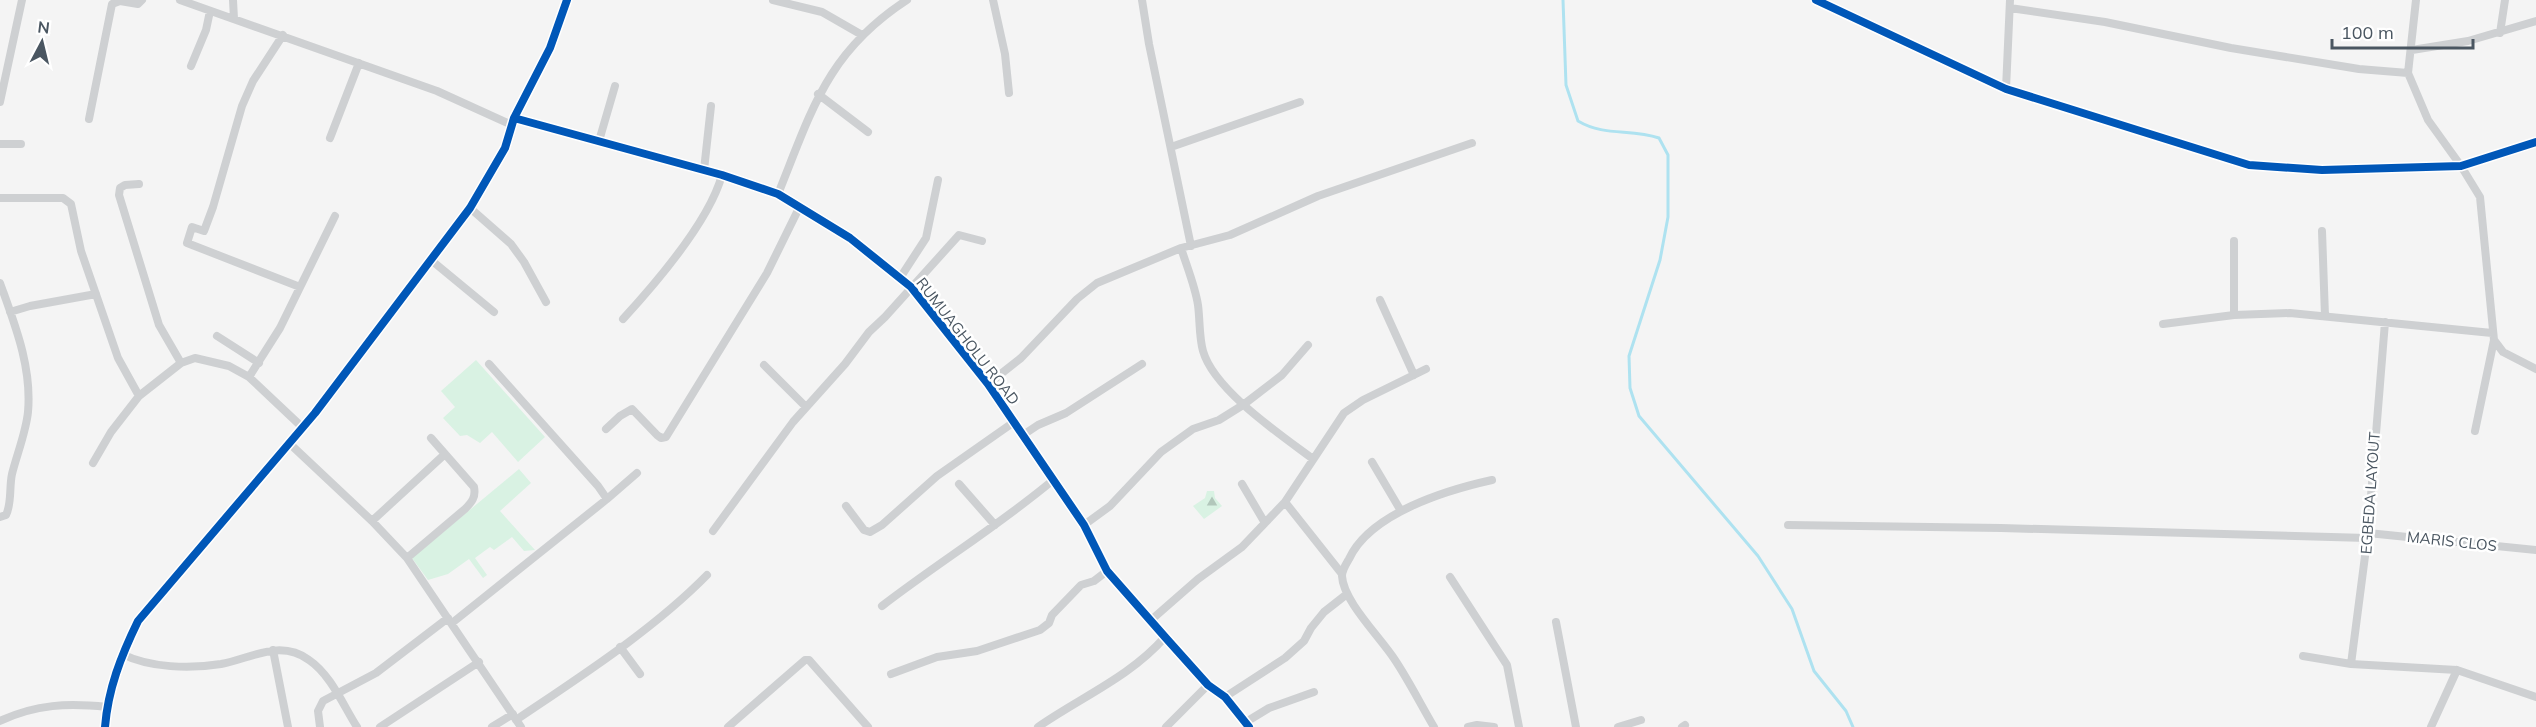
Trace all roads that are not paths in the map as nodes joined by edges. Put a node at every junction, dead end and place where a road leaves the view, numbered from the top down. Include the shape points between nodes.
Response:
1 (22, 0) edge
2 (142, 0) edge
3 (180, 0) edge
4 (233, 0) edge
5 (567, 0) edge
6 (773, 0) edge
7 (908, 0) edge
8 (993, 0) edge
9 (1142, 0) edge
10 (1816, 0) edge
11 (2416, 0) edge
12 (2505, 0) edge
13 (2010, 4) edge
14 (210, 11) junction
15 (234, 19) junction
16 (2536, 21) edge
17 (2500, 33) junction
18 (283, 35) junction
19 (862, 35) junction
20 (2412, 50) junction
21 (359, 63) junction
22 (191, 66) dead end
23 (2408, 73) junction
24 (615, 86) dead end
25 (2006, 89) junction
26 (1009, 93) dead end
27 (818, 94) junction
28 (0, 102) edge
29 (1300, 102) dead end
30 (711, 106) dead end
31 (89, 119) dead end
32 (513, 121) junction
33 (868, 132) dead end
34 (330, 138) dead end
35 (599, 141) junction
36 (2536, 142) edge
37 (1472, 143) dead end
38 (0, 144) edge
39 (21, 144) dead end
40 (1172, 147) junction
41 (2461, 166) junction
42 (704, 170) junction
43 (722, 175) junction
44 (938, 180) dead end
45 (139, 184) dead end
46 (778, 194) junction
47 (0, 198) edge
48 (800, 206) junction
49 (470, 208) junction
50 (335, 216) dead end
51 (2322, 231) dead end
52 (982, 241) dead end
53 (2234, 241) dead end
54 (1191, 246) junction
55 (1181, 248) junction
56 (430, 260) junction
57 (900, 278) junction
58 (0, 283) edge
59 (300, 287) junction
60 (911, 287) junction
61 (96, 294) junction
62 (1380, 300) dead end
63 (546, 302) dead end
64 (10, 312) junction
65 (494, 312) dead end
66 (2234, 315) junction
67 (2325, 316) junction
68 (623, 320) dead end
69 (2385, 322) junction
70 (2163, 324) dead end
71 (217, 336) dead end
72 (2493, 337) junction
73 (1308, 345) dead end
74 (181, 363) junction
75 (259, 363) junction
76 (489, 364) dead end
77 (1142, 364) dead end
78 (765, 365) dead end
79 (1426, 369) dead end
80 (2536, 369) edge
81 (1414, 375) junction
82 (249, 377) junction
83 (988, 384) junction
84 (139, 396) junction
85 (1243, 405) junction
86 (806, 407) junction
87 (1014, 422) junction
88 (302, 427) junction
89 (606, 429) dead end
90 (2475, 431) dead end
91 (1023, 435) junction
92 (431, 438) dead end
93 (289, 443) junction
94 (445, 454) junction
95 (1312, 459) junction
96 (1372, 462) dead end
97 (93, 463) dead end
98 (637, 472) dead end
99 (1492, 480) dead end
100 (1052, 482) junction
101 (959, 483) dead end
102 (1242, 483) dead end
103 (607, 499) junction
104 (1285, 502) junction
105 (846, 506) dead end
106 (1401, 511) junction
107 (0, 517) edge
108 (372, 521) junction
109 (1265, 523) junction
110 (995, 525) junction
111 (1084, 525) junction
112 (1788, 525) dead end
113 (713, 531) dead end
114 (2368, 536) junction
115 (2536, 549) edge
116 (407, 558) junction
117 (1107, 571) junction
118 (707, 574) dead end
119 (1342, 574) junction
120 (1450, 577) dead end
121 (1347, 594) junction
122 (882, 606) dead end
123 (450, 620) junction
124 (1150, 621) junction
125 (1556, 622) dead end
126 (1164, 638) junction
127 (620, 647) junction
128 (273, 650) junction
129 (122, 654) junction
130 (2302, 656) dead end
131 (479, 662) junction
132 (2351, 664) junction
133 (2457, 670) junction
134 (640, 674) dead end
135 (891, 674) dead end
136 (1208, 685) junction
137 (1314, 692) dead end
138 (337, 693) junction
139 (1225, 697) junction
140 (2536, 697) edge
141 (107, 707) junction
142 (739, 718) junction
143 (517, 720) edge
144 (1641, 720) dead end
145 (0, 721) edge
146 (1247, 725) edge
147 (105, 727) edge
148 (288, 727) edge
149 (320, 727) edge
150 (357, 727) edge
151 (380, 727) edge
152 (492, 727) edge
153 (728, 727) edge
154 (747, 727) edge
155 (868, 727) edge
156 (1038, 727) edge
157 (1166, 727) edge
158 (1434, 727) edge
159 (1468, 727) edge
160 (1494, 727) edge
161 (1519, 727) edge
162 (1576, 727) edge
163 (1618, 727) edge
164 (2431, 727) edge

1 - 28 street
2 - 31 street via 138,4 112,4
3 - 14 street, RUMUAGHOLU ROAD
4 - 15 street
5 - 32 street via 550,48
6 - 19 street via 822,12
7 - 19 street
8 - 26 street
9 - 40 street
10 - 25 street
11 - 20 street
12 - 17 street
13 - 23 street via 2231,48
13 - 25 street
14 - 15 street, RUMUAGHOLU ROAD
14 - 22 street
15 - 18 street, RUMUAGHOLU ROAD
16 - 17 street
17 - 20 street
18 - 21 street, RUMUAGHOLU ROAD
18 - 59 street via 246,98 204,231 192,227 188,243
19 - 27 street
20 - 23 street
21 - 32 street, RUMUAGHOLU ROAD
21 - 34 street
23 - 41 street via 2428,120
24 - 35 street
25 - 41 street via 2249,165 2322,170
27 - 33 street
27 - 46 street
29 - 40 street
30 - 42 street
32 - 35 street, RUMUAGHOLU ROAD
32 - 49 street via 496,166
35 - 42 street, RUMUAGHOLU ROAD
36 - 41 street
37 - 54 street via 1318,196 1230,235
38 - 39 street
40 - 54 street
41 - 72 street via 2480,197
42 - 43 street, RUMUAGHOLU ROAD
43 - 46 street, RUMUAGHOLU ROAD
43 - 68 street via 707,212 669,266
44 - 57 street via 926,238
45 - 74 street via 125,185 119,195 159,325
46 - 48 street, RUMUAGHOLU ROAD
47 - 61 street via 68,200
48 - 57 street, RUMUAGHOLU ROAD via 850,238
48 - 89 street via 767,273 666,438 657,435 632,409
49 - 56 street
49 - 63 street via 511,244
50 - 59 street
51 - 67 street
52 - 60 street via 959,235
53 - 66 street
54 - 55 street
55 - 83 street via 1097,283 1021,358
55 - 85 street via 1197,303 1202,350 1212,370
56 - 65 street
56 - 88 street
57 - 60 street, RUMUAGHOLU ROAD
58 - 64 street
59 - 75 street
60 - 83 street, RUMUAGHOLU ROAD
60 - 86 street
61 - 64 street
61 - 84 street via 118,358
62 - 81 street
64 - 107 street via 26,359 28,415 10,483 9,509
66 - 67 street
66 - 70 street
67 - 69 street
69 - 72 street
69 - 114 street, EGBEDA LAYOUT
71 - 75 street
72 - 80 street via 2503,352
72 - 90 street
73 - 85 street via 1282,375
74 - 82 street via 206,359
74 - 84 street
75 - 82 street
76 - 103 street
77 - 91 street via 1066,413
78 - 86 street
79 - 81 street
81 - 95 street via 1344,413
82 - 88 street
83 - 87 street, RUMUAGHOLU ROAD
84 - 97 street
85 - 95 street
85 - 111 street via 1219,420 1193,429 1161,452 1110,506
86 - 113 street
87 - 91 street, RUMUAGHOLU ROAD
87 - 105 street via 946,470 870,532 864,530
88 - 93 street
91 - 100 street, RUMUAGHOLU ROAD
92 - 94 street
93 - 108 street
93 - 129 street via 158,594 138,621
94 - 108 street
94 - 116 street via 474,488 474,497
95 - 104 street
96 - 106 street
98 - 103 street
99 - 106 street
100 - 110 street
100 - 111 street, RUMUAGHOLU ROAD
101 - 110 street
102 - 109 street
103 - 123 street
104 - 109 street
104 - 119 street
106 - 119 street via 1365,538 1352,552
108 - 116 street
109 - 124 street via 1242,547
110 - 122 street
111 - 117 street, RUMUAGHOLU ROAD
112 - 114 street, MARIS CLOS
114 - 115 street, MARIS CLOS
114 - 132 street, EGBEDA LAYOUT
116 - 123 street
117 - 124 street, RUMUAGHOLU ROAD
117 - 135 street via 1081,585 1040,630 977,651 937,657
118 - 127 street via 693,590
119 - 121 street
120 - 161 street via 1507,665
121 - 139 street via 1324,612 1304,641 1285,658
121 - 158 street via 1395,661
123 - 131 street
123 - 138 street via 383,668
124 - 126 street, RUMUAGHOLU ROAD
125 - 162 street
126 - 136 street, RUMUAGHOLU ROAD
126 - 156 street via 1139,664
127 - 134 street
127 - 143 street
128 - 129 street via 194,666 149,663
128 - 138 street via 295,652 309,660
128 - 148 street
129 - 141 street
130 - 132 street
131 - 143 street
131 - 151 street
132 - 133 street
133 - 140 street
133 - 164 street
136 - 139 street, RUMUAGHOLU ROAD
136 - 157 street
137 - 146 street via 1269,708
138 - 149 street via 319,706
138 - 150 street
139 - 146 street, RUMUAGHOLU ROAD
141 - 145 street via 73,703 44,706
141 - 147 street
142 - 153 street
142 - 154 street
142 - 155 street via 805,660
143 - 152 street
144 - 163 street
159 - 160 street

